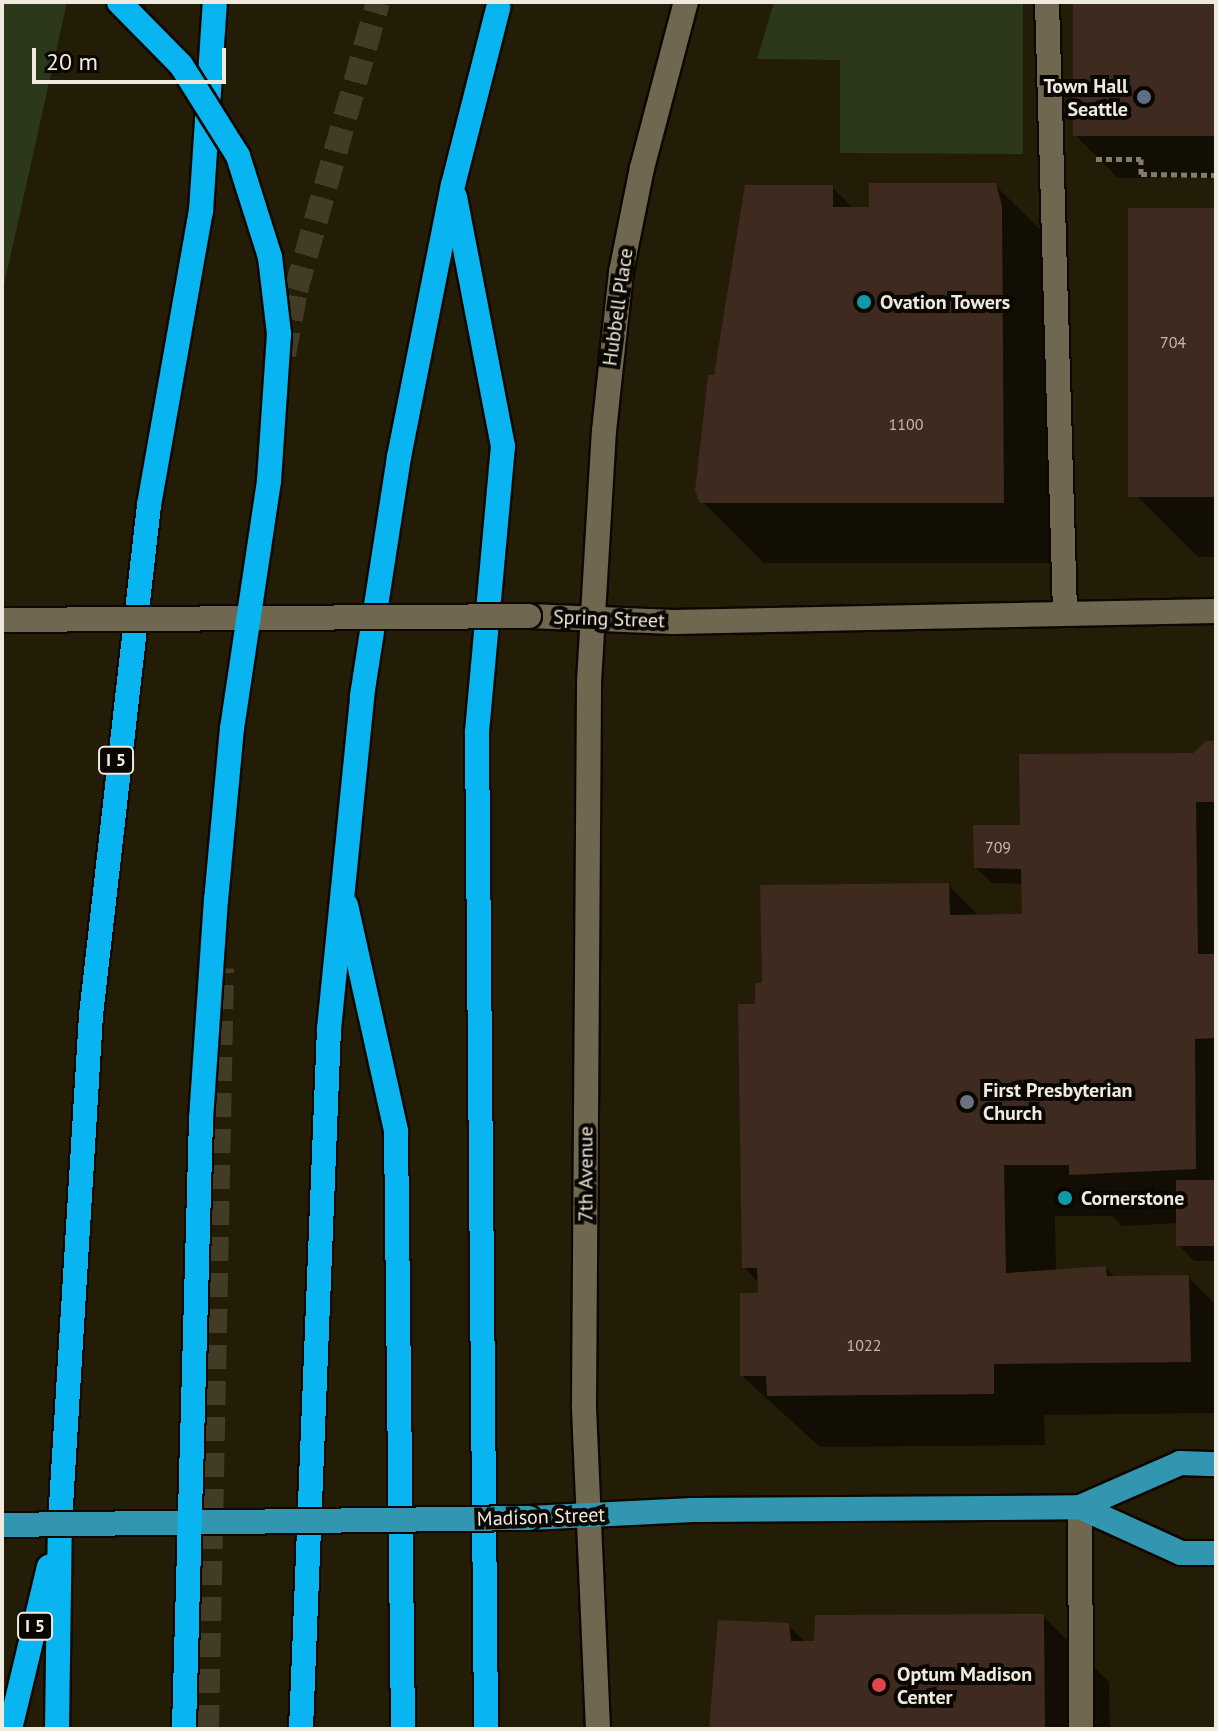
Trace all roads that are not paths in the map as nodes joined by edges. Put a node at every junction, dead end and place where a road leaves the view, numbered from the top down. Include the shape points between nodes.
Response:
1 (119, 2) edge
2 (215, 2) edge
3 (686, 2) edge
4 (1047, 2) edge
5 (498, 8) dead end
6 (453, 185) junction
7 (1216, 611) edge
8 (1065, 613) junction
9 (593, 618) junction
10 (2, 620) edge
11 (341, 880) junction
12 (1216, 1464) edge
13 (1080, 1507) junction
14 (591, 1517) junction
15 (60, 1522) junction
16 (2, 1525) edge
17 (1216, 1553) edge
18 (301, 1728) edge
19 (10, 1729) edge
20 (57, 1729) edge
21 (184, 1729) edge
22 (403, 1729) edge
23 (486, 1729) edge
24 (598, 1729) edge
25 (1081, 1729) edge

1 - 21 highway, bridge via 181,65 238,156 270,257 279,334 269,481 232,728 210,977 201,1119
2 - 15 highway, I 5 via 201,211 149,505 120,726 91,1015
3 - 9 street, Hubbell Place via 649,138 621,272 604,431
4 - 8 street
5 - 6 highway
6 - 11 highway via 399,457 362,696
6 - 23 highway via 503,446 477,733
7 - 8 street, Spring Street
8 - 9 street, Spring Street via 673,622
9 - 10 street, Spring Street, bridge
9 - 14 street, 7th Avenue via 584,1404
11 - 18 highway via 323,1126
11 - 22 highway via 396,1131
12 - 13 main road, Madison Street via 1180,1463
13 - 14 main road, Madison Street via 693,1510
13 - 17 main road, Madison Street via 1181,1553
13 - 25 street
14 - 16 main road, Madison Street, bridge
14 - 24 street, 7th Avenue
15 - 19 highway, I 5
15 - 20 highway, I 5

